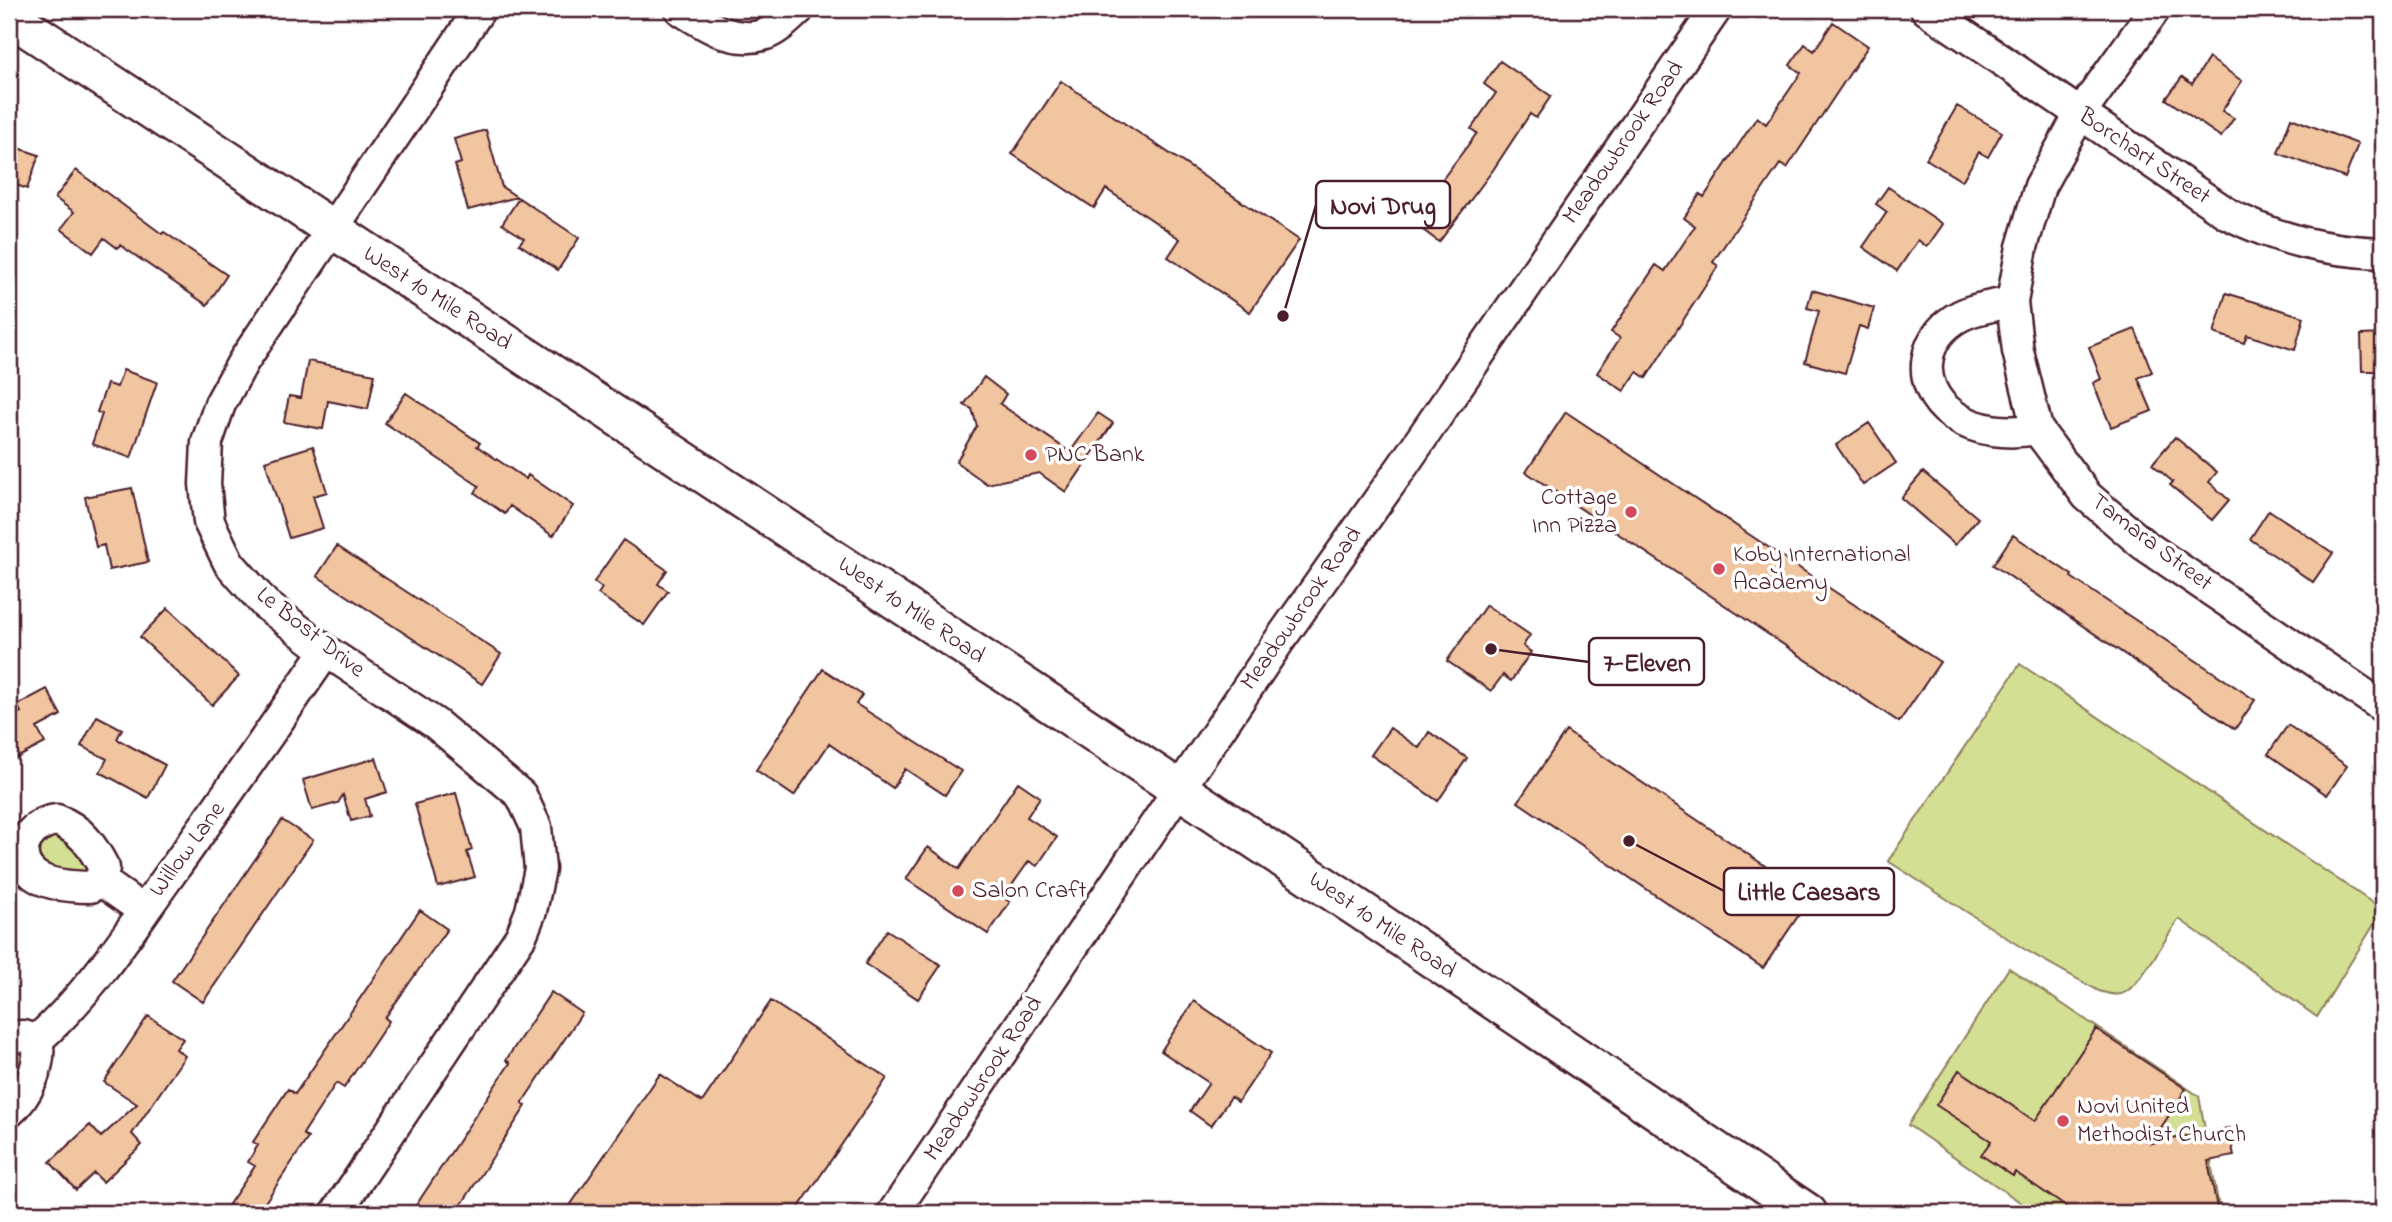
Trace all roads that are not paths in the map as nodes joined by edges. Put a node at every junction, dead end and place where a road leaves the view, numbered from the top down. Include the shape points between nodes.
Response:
1 (480, 9) edge
2 (680, 9) edge
3 (799, 9) edge
4 (1716, 9) edge
5 (1926, 9) edge
6 (2155, 9) edge
7 (9, 16) edge
8 (2080, 114) junction
9 (333, 230) junction
10 (2383, 253) edge
11 (2012, 302) junction
12 (2037, 429) junction
13 (326, 651) junction
14 (2383, 707) edge
15 (1180, 790) junction
16 (100, 880) dead end
17 (144, 911) junction
18 (23, 1038) edge
19 (9, 1112) edge
20 (337, 1213) edge
21 (893, 1213) edge
22 (1808, 1213) edge

1 - 9 street, Le Bost Drive
2 - 3 street via 737,37 763,35
4 - 15 street, Meadowbrook Road
5 - 8 street, Borchart Street
6 - 8 street, Tamara Street
7 - 9 main road, West 10 Mile Road
8 - 10 street, Borchart Street via 2254,228 2314,247
8 - 11 street, Tamara Street via 2040,186
9 - 13 street, Le Bost Drive via 243,362 220,404 208,442 205,484 209,522 229,563 265,604
9 - 15 main road, West 10 Mile Road
11 - 12 street, Tamara Street via 2018,351
11 - 12 street via 1968,312 1941,331 1928,350 1926,371 1937,399 1953,415 2012,434
12 - 14 street, Tamara Street via 2087,496 2143,544
13 - 17 street, Willow Lane
13 - 20 street, Le Bost Drive via 436,724 521,795 536,827 540,869 521,936
15 - 21 street, Meadowbrook Road
15 - 22 main road, West 10 Mile Road
16 - 17 street
17 - 18 street, Willow Lane via 73,1005
18 - 19 street, Willow Lane via 39,1054 22,1098

